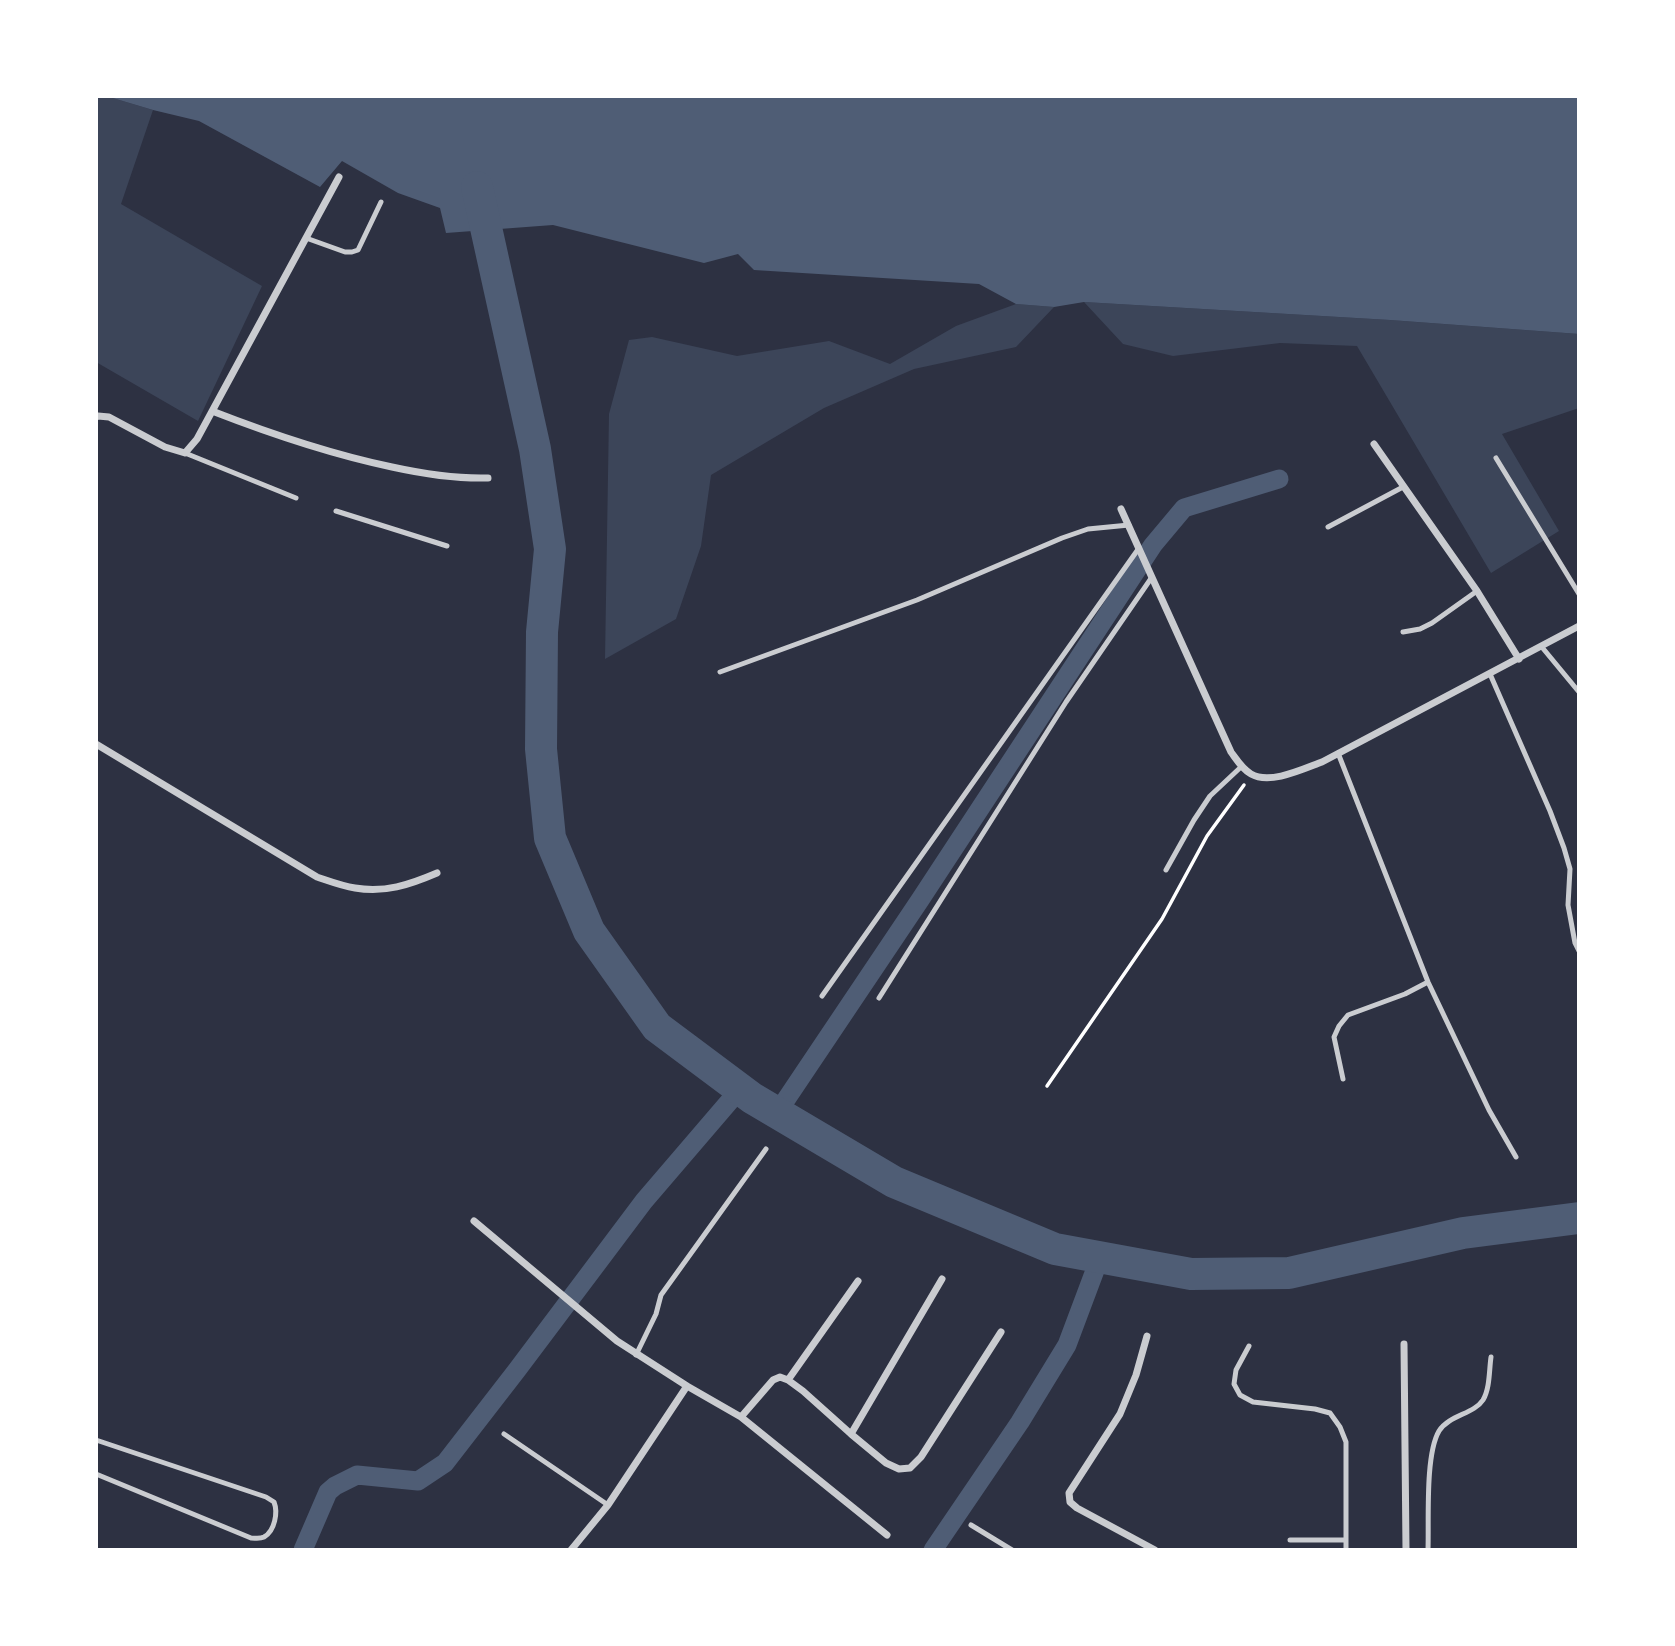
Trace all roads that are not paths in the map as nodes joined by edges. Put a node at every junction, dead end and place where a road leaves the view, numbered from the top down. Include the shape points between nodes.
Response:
1 (339, 177) dead end
2 (381, 202) dead end
3 (306, 238) junction
4 (212, 411) junction
5 (96, 417) edge
6 (1374, 444) dead end
7 (186, 453) junction
8 (1496, 458) dead end
9 (488, 478) dead end
10 (1403, 487) junction
11 (296, 498) dead end
12 (1121, 509) dead end
13 (336, 511) dead end
14 (1129, 525) junction
15 (1328, 527) dead end
16 (447, 546) dead end
17 (1139, 548) junction
18 (1152, 577) junction
19 (1477, 591) junction
20 (1579, 594) edge
21 (1575, 628) edge
22 (1403, 632) dead end
23 (1579, 638) edge
24 (1541, 646) junction
25 (1518, 659) junction
26 (720, 672) dead end
27 (1490, 674) junction
28 (1579, 692) edge
29 (96, 744) edge
30 (1339, 753) junction
31 (1241, 766) junction
32 (1166, 870) dead end
33 (437, 873) dead end
34 (1579, 951) edge
35 (1428, 982) junction
36 (822, 996) dead end
37 (879, 998) dead end
38 (1343, 1079) dead end
39 (765, 1149) dead end
40 (1516, 1157) dead end
41 (474, 1221) dead end
42 (942, 1279) dead end
43 (858, 1281) dead end
44 (1001, 1332) dead end
45 (1147, 1336) dead end
46 (1404, 1344) dead end
47 (1249, 1346) dead end
48 (636, 1355) junction
49 (1491, 1357) dead end
50 (788, 1380) junction
51 (687, 1386) junction
52 (740, 1417) junction
53 (504, 1434) dead end
54 (851, 1434) junction
55 (96, 1440) edge
56 (96, 1474) edge
57 (608, 1505) junction
58 (971, 1524) dead end
59 (887, 1535) dead end
60 (1290, 1540) dead end
61 (1346, 1540) junction
62 (571, 1550) edge
63 (1012, 1550) edge
64 (1155, 1550) edge
65 (1346, 1550) edge
66 (1406, 1550) edge
67 (1428, 1550) edge

1 - 3 street
2 - 3 lane via 358,250 345,252
3 - 4 street
4 - 7 street
4 - 9 street via 291,441 374,463 434,476
5 - 7 street via 109,417
6 - 10 street
7 - 11 lane
8 - 20 lane
10 - 15 lane
10 - 19 street
12 - 14 street
13 - 16 lane
14 - 17 street
14 - 26 lane via 1088,528 917,600
17 - 18 street
17 - 36 lane
18 - 31 street
18 - 37 lane via 1066,702
19 - 22 lane via 1432,623
19 - 25 street
21 - 23 lane
21 - 24 street
24 - 25 street
24 - 28 lane
25 - 27 street
27 - 30 street
27 - 34 lane via 1564,848 1570,869 1568,905
29 - 33 street via 317,877 354,888 383,889
30 - 31 street via 1266,778
30 - 35 lane
31 - 32 lane via 1210,796
35 - 38 lane via 1348,1015 1334,1037
35 - 40 lane
39 - 48 lane via 661,1295
41 - 48 street
42 - 54 street
43 - 50 street
44 - 54 street via 910,1468 887,1463
45 - 64 street via 1120,1414 1069,1493 1077,1508
46 - 66 street
47 - 61 lane via 1236,1370 1234,1384 1240,1395 1253,1402 1330,1413 1340,1427 1346,1442
48 - 51 street
49 - 67 lane via 1483,1399 1439,1430 1430,1458
50 - 52 street via 774,1380
50 - 54 street
51 - 52 street
51 - 57 street
52 - 59 street
53 - 57 lane
55 - 56 lane via 265,1497 277,1510 269,1533 251,1538
57 - 62 street
58 - 63 lane
60 - 61 lane
61 - 65 lane

